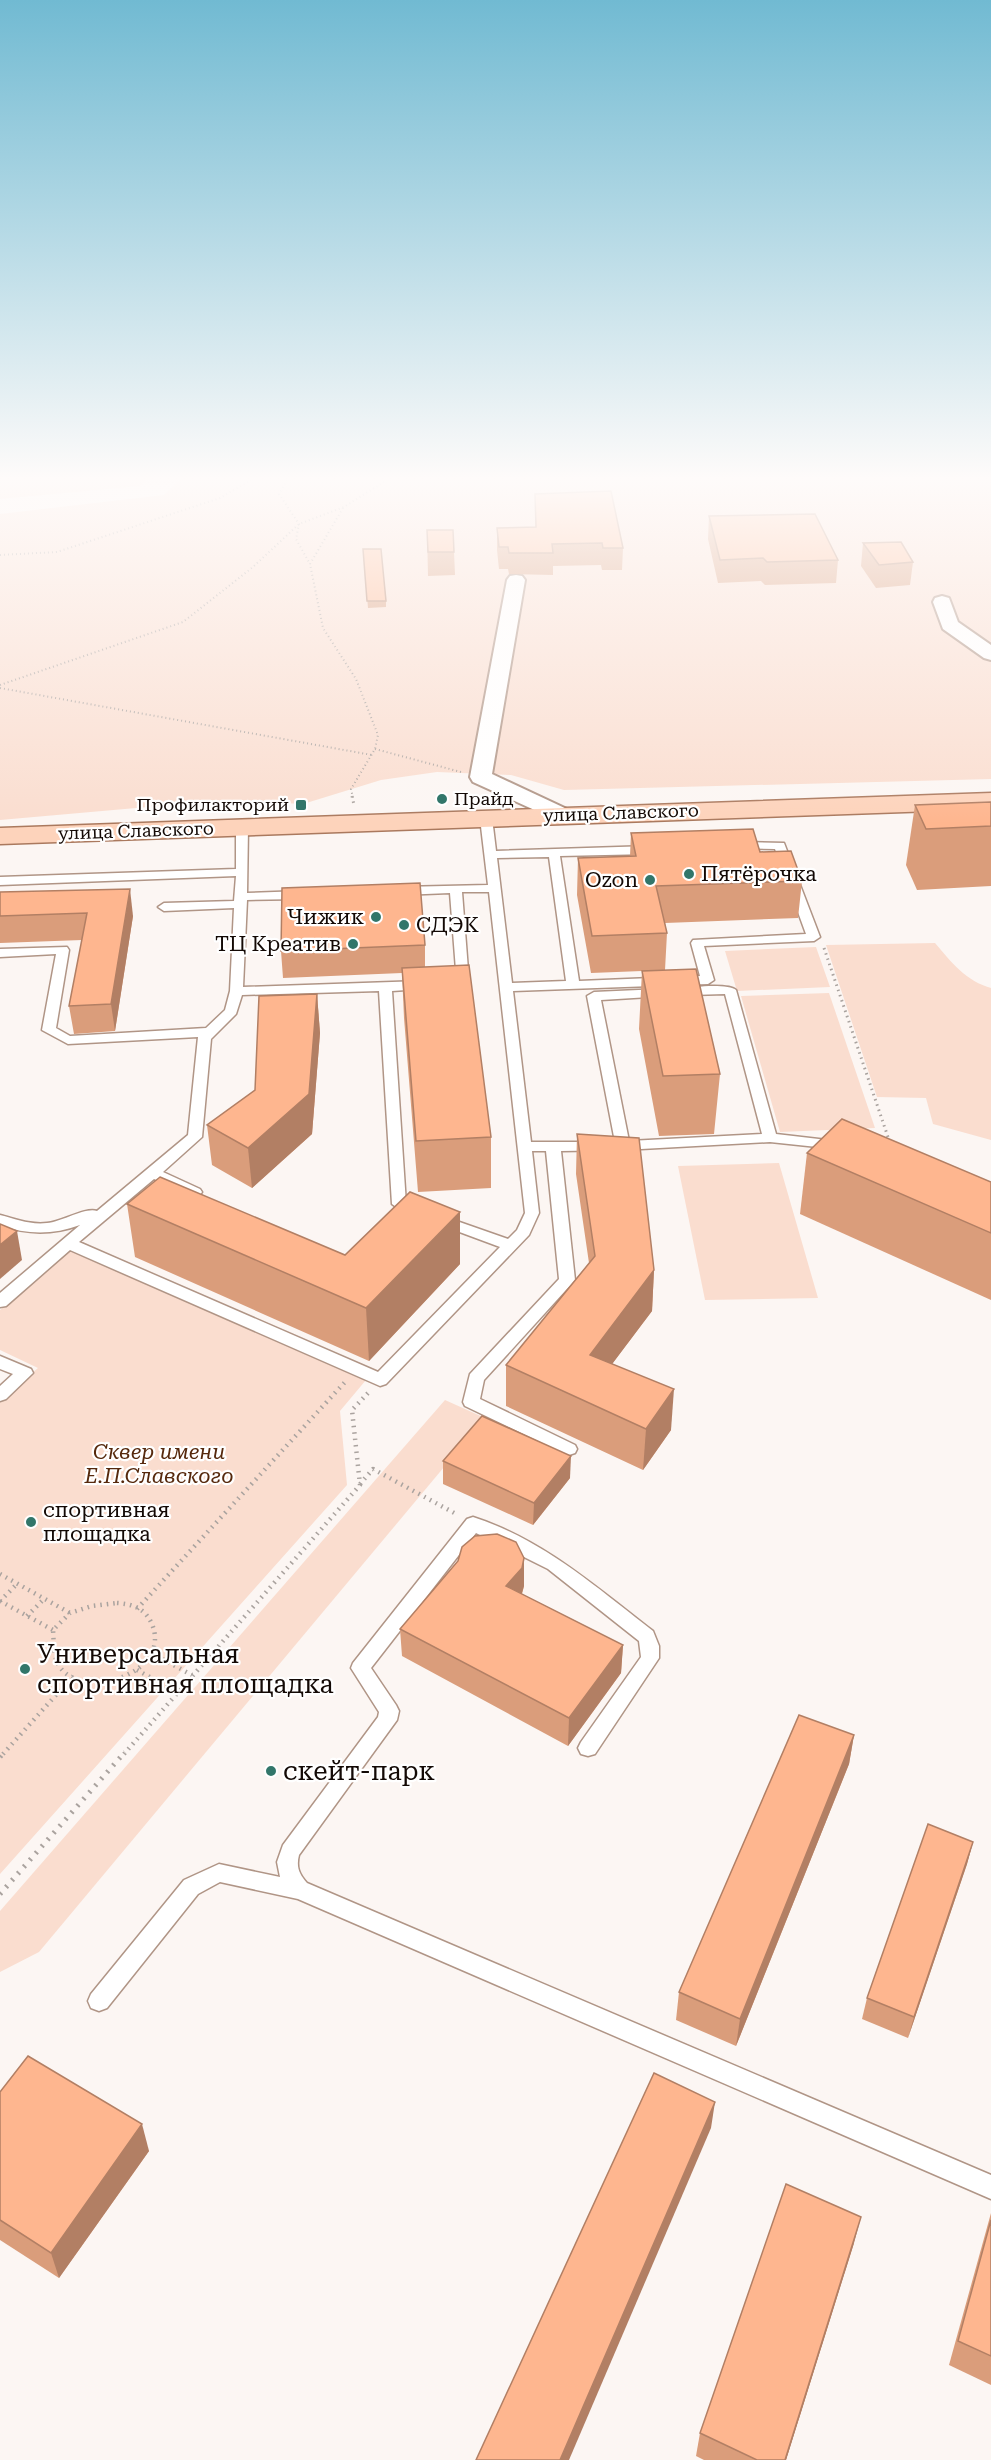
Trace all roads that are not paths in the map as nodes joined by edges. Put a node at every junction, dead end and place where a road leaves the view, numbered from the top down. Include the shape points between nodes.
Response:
1 (513, 595) edge
2 (942, 602) dead end
3 (991, 654) edge
4 (991, 801) edge
5 (561, 815) junction
6 (486, 818) junction
7 (242, 827) junction
8 (0, 836) edge
9 (733, 847) edge
10 (661, 849) edge
11 (554, 853) junction
12 (490, 855) junction
13 (242, 872) junction
14 (0, 880) edge
15 (494, 888) junction
16 (456, 889) junction
17 (384, 892) edge
18 (312, 894) edge
19 (240, 901) junction
20 (164, 907) dead end
21 (0, 953) edge
22 (453, 984) edge
23 (430, 985) edge
24 (573, 985) junction
25 (385, 987) junction
26 (505, 987) junction
27 (236, 991) junction
28 (209, 1032) junction
29 (771, 1138) junction
30 (553, 1146) junction
31 (623, 1146) junction
32 (524, 1147) junction
33 (849, 1147) edge
34 (151, 1172) junction
35 (205, 1197) edge
36 (115, 1202) junction
37 (400, 1208) edge
38 (432, 1217) edge
39 (0, 1220) edge
40 (68, 1243) junction
41 (509, 1245) junction
42 (0, 1302) edge
43 (0, 1362) edge
44 (0, 1395) edge
45 (569, 1449) dead end
46 (588, 1748) dead end
47 (300, 1890) junction
48 (99, 2001) dead end
49 (991, 2187) edge

1 - 5 street via 481,777
2 - 3 street via 950,625
4 - 5 main road, улица Славского
5 - 6 main road, улица Славского
6 - 7 main road, улица Славского
6 - 12 lane
7 - 8 main road, улица Славского
7 - 13 lane
9 - 24 lane via 780,845 814,937 697,943 708,980
10 - 11 lane
11 - 12 lane
11 - 24 lane
12 - 15 lane
13 - 14 lane
13 - 19 lane
15 - 16 lane
15 - 26 lane
16 - 17 lane
16 - 22 lane via 464,983
18 - 19 lane
19 - 20 lane
19 - 27 lane
21 - 28 lane via 63,950 49,1030 68,1040
23 - 25 lane
24 - 26 lane
25 - 27 lane
25 - 37 lane
26 - 32 lane
27 - 28 lane via 231,1011
28 - 34 lane via 204,1038 195,1137
29 - 31 lane
29 - 31 lane via 730,990 594,996
29 - 33 lane
30 - 31 lane
30 - 32 lane
30 - 45 lane via 567,1280 476,1378 471,1402
32 - 41 lane via 532,1213 524,1232
34 - 35 lane
34 - 36 lane
36 - 39 lane via 68,1226 43,1229
36 - 40 lane
38 - 41 lane
40 - 41 lane via 380,1380
40 - 42 lane
43 - 44 lane via 25,1373
46 - 47 lane via 651,1658 646,1636 554,1564 473,1524 360,1668 389,1711 387,1720 290,1851 288,1871
47 - 48 lane via 219,1874 205,1879 191,1887
47 - 49 lane

